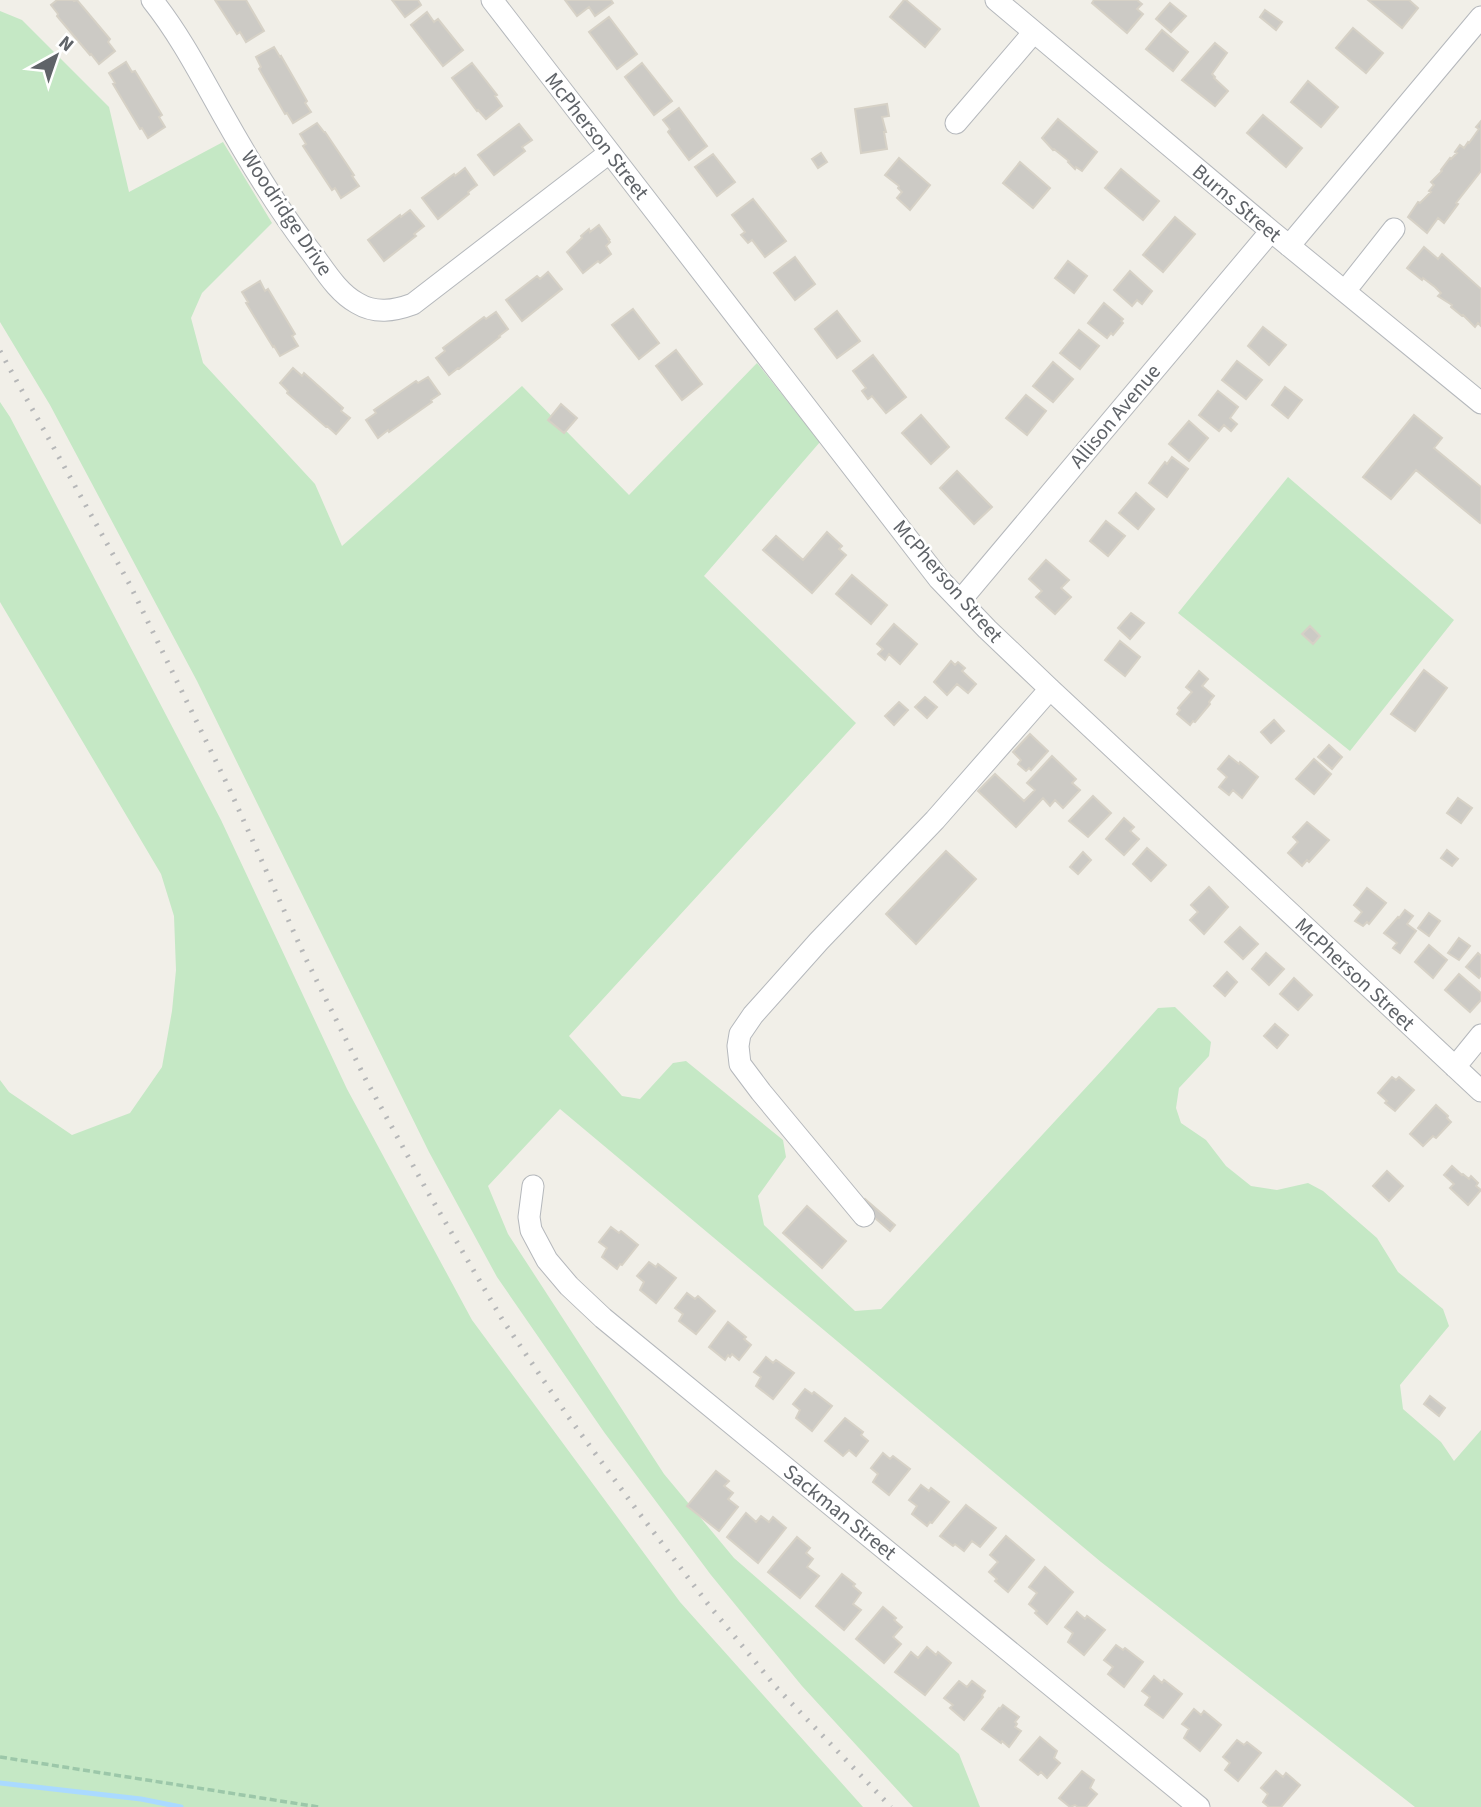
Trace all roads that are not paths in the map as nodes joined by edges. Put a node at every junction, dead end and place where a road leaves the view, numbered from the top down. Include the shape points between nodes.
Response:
1 (152, 0) edge
2 (492, 0) edge
3 (996, 0) edge
4 (1481, 17) edge
5 (1034, 32) junction
6 (956, 123) dead end
7 (610, 153) junction
8 (1394, 229) dead end
9 (1271, 231) junction
10 (1289, 246) junction
11 (1345, 291) junction
12 (1481, 402) edge
13 (960, 601) junction
14 (1050, 690) junction
15 (1481, 1035) edge
16 (1455, 1067) junction
17 (1481, 1091) edge
18 (533, 1186) dead end
19 (864, 1216) dead end
20 (1199, 1807) edge

1 - 7 street, Woodridge Drive via 186,49 282,214 341,291 378,311 413,304
2 - 7 street, McPherson Street
3 - 5 street, Burns Street
4 - 10 street
5 - 6 street
5 - 9 street, Burns Street
7 - 13 street, McPherson Street
8 - 11 street
9 - 10 street, Burns Street
9 - 13 street, Allison Avenue
10 - 11 street, Burns Street
11 - 12 street, Burns Street
13 - 14 street, McPherson Street
14 - 16 street, McPherson Street
14 - 19 street via 819,941 740,1034 740,1064
15 - 16 street
16 - 17 street, McPherson Street
18 - 20 street, Sackman Street via 531,1230 547,1260 603,1318

